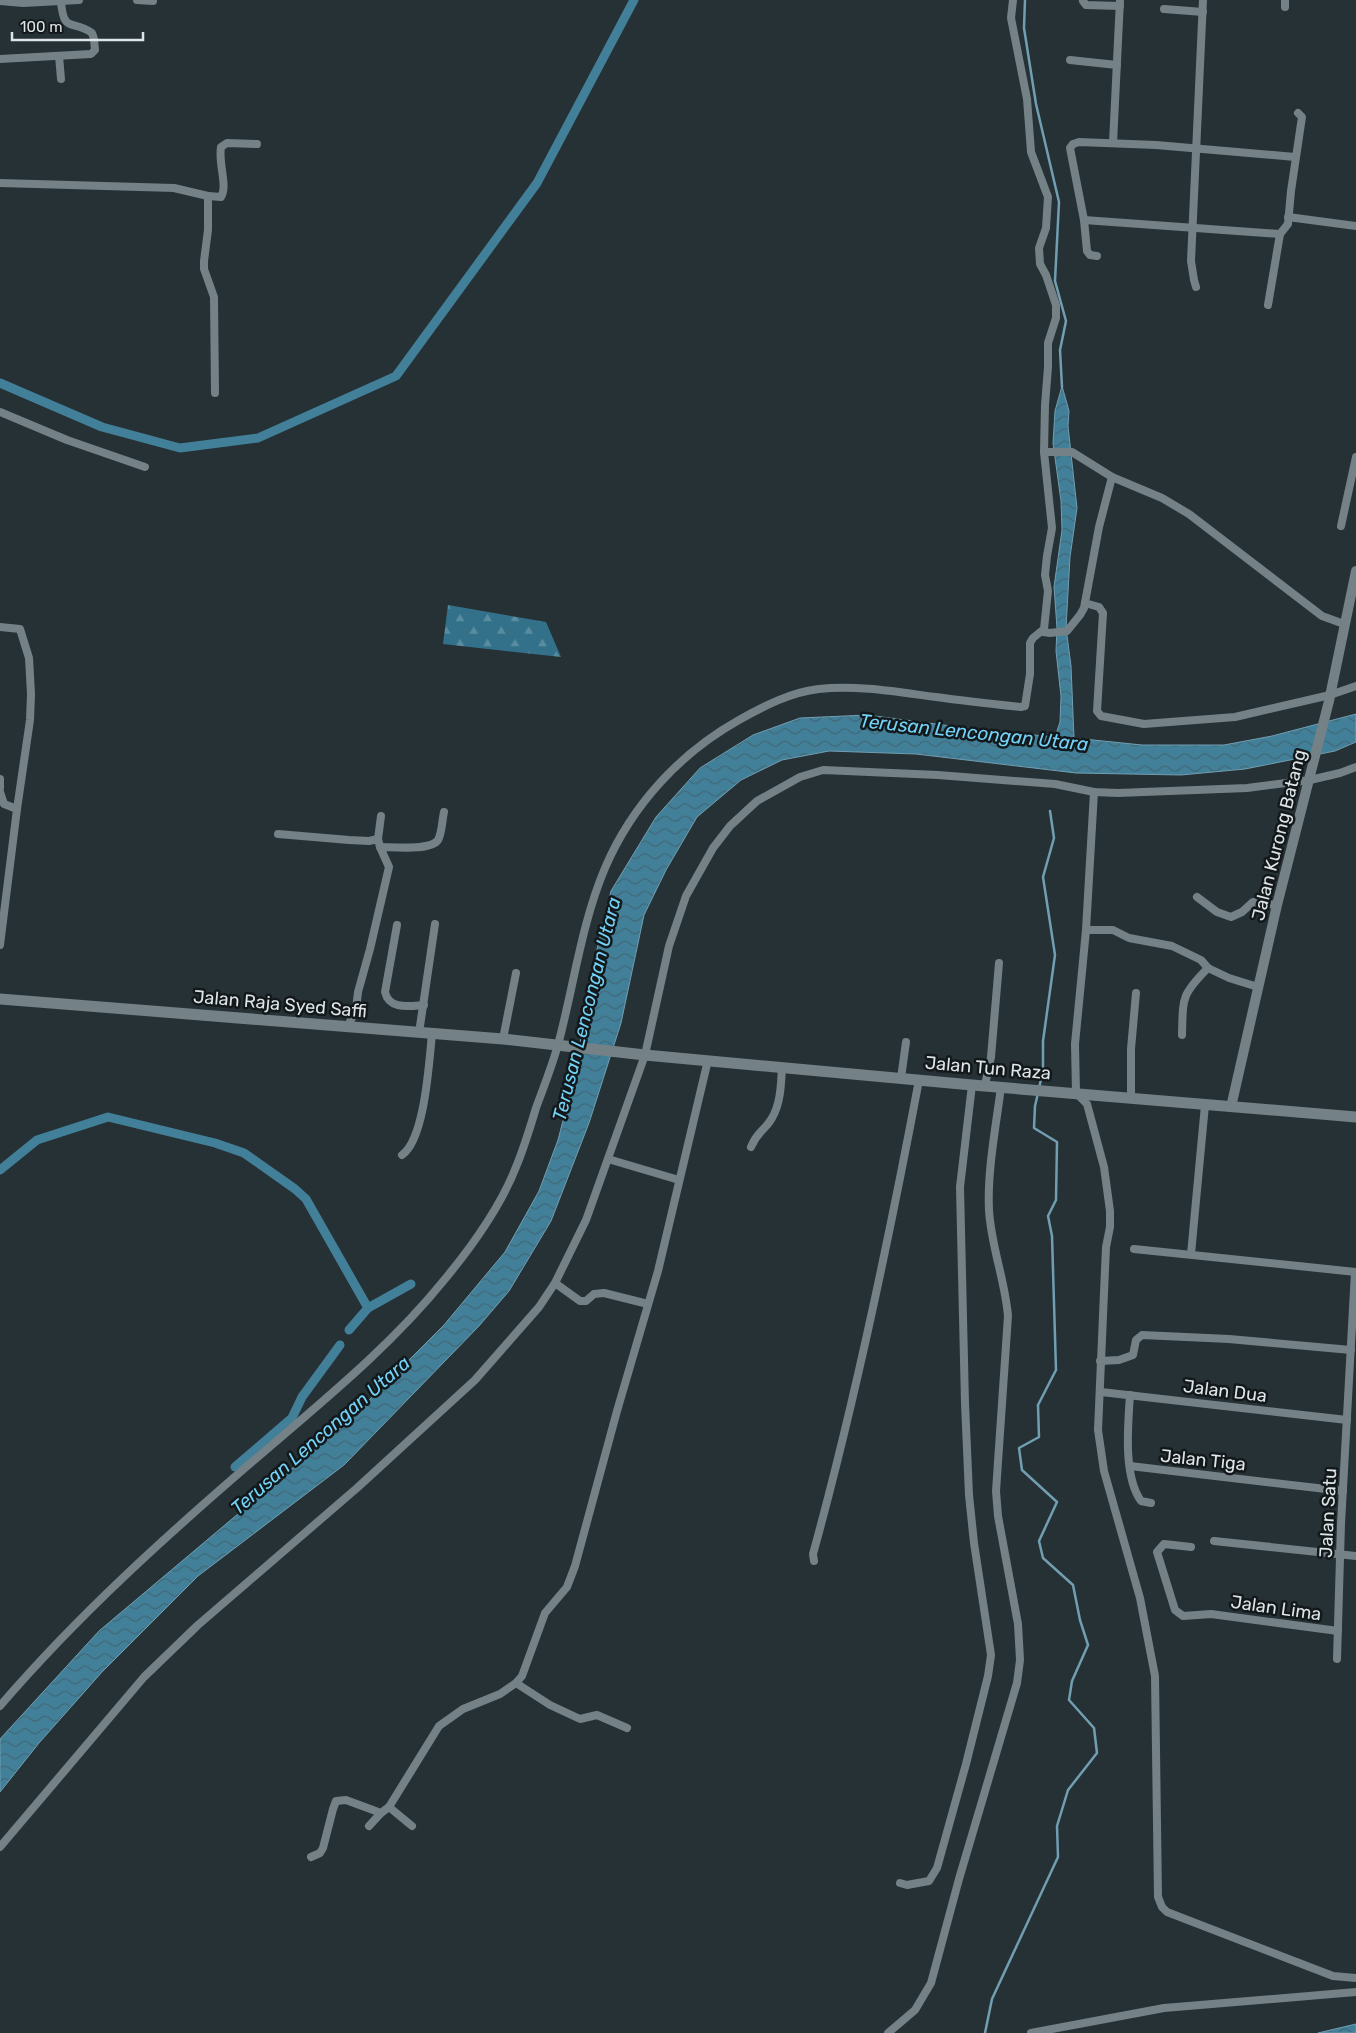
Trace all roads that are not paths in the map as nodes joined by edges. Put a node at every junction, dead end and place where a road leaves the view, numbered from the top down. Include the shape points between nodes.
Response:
1 (79, 0) edge
2 (137, 0) edge
3 (1013, 0) edge
4 (1203, 0) edge
5 (0, 1) edge
6 (153, 1) edge
7 (1083, 1) edge
8 (24, 2) edge
9 (61, 2) junction
10 (1120, 3) edge
11 (1164, 9) dead end
12 (1203, 12) junction
13 (59, 56) junction
14 (0, 59) edge
15 (1070, 60) dead end
16 (1117, 65) junction
17 (61, 79) dead end
18 (1298, 113) dead end
19 (1113, 143) junction
20 (257, 144) dead end
21 (1197, 148) junction
22 (1296, 157) junction
23 (0, 183) edge
24 (208, 196) junction
25 (1288, 217) junction
26 (1084, 220) junction
27 (1356, 226) edge
28 (1193, 227) junction
29 (1280, 234) junction
30 (1097, 256) dead end
31 (1196, 286) dead end
32 (1268, 305) dead end
33 (215, 394) dead end
34 (0, 412) edge
35 (1047, 453) junction
36 (1356, 456) edge
37 (145, 467) dead end
38 (1354, 474) edge
39 (1112, 476) junction
40 (1341, 526) dead end
41 (1356, 571) edge
42 (1085, 603) junction
43 (1344, 624) junction
44 (0, 627) edge
45 (1043, 632) junction
46 (1356, 686) edge
47 (1329, 698) junction
48 (1356, 767) edge
49 (0, 779) edge
50 (1310, 780) junction
51 (0, 788) edge
52 (0, 792) edge
53 (1094, 792) junction
54 (17, 809) junction
55 (444, 812) dead end
56 (381, 816) dead end
57 (278, 834) dead end
58 (379, 843) junction
59 (1197, 897) dead end
60 (1277, 905) junction
61 (435, 924) dead end
62 (397, 925) dead end
63 (1086, 930) junction
64 (0, 945) edge
65 (999, 963) dead end
66 (1208, 968) junction
67 (516, 973) dead end
68 (1258, 987) junction
69 (1136, 993) dead end
70 (0, 999) edge
71 (424, 1005) junction
72 (347, 1028) junction
73 (419, 1033) junction
74 (432, 1034) junction
75 (1182, 1035) dead end
76 (503, 1039) junction
77 (906, 1042) dead end
78 (560, 1045) junction
79 (617, 1052) joint
80 (645, 1055) junction
81 (708, 1060) junction
82 (782, 1067) junction
83 (901, 1078) junction
84 (919, 1080) junction
85 (972, 1085) junction
86 (985, 1085) junction
87 (1001, 1087) junction
88 (1076, 1093) junction
89 (1131, 1098) junction
90 (1205, 1105) junction
91 (1231, 1106) junction
92 (1356, 1117) edge
93 (752, 1147) dead end
94 (402, 1155) dead end
95 (608, 1159) junction
96 (679, 1180) junction
97 (1134, 1249) dead end
98 (1190, 1254) junction
99 (1355, 1272) edge
100 (555, 1283) junction
101 (648, 1304) junction
102 (1351, 1350) junction
103 (1100, 1361) junction
104 (1101, 1392) junction
105 (1130, 1396) junction
106 (1347, 1420) junction
107 (1130, 1466) junction
108 (1343, 1491) junction
109 (1151, 1503) dead end
110 (1214, 1541) dead end
111 (1191, 1547) dead end
112 (1341, 1555) junction
113 (1356, 1556) edge
114 (814, 1561) dead end
115 (1338, 1631) junction
116 (1337, 1659) dead end
117 (516, 1684) junction
118 (0, 1706) edge
119 (627, 1728) dead end
120 (388, 1807) junction
121 (381, 1813) junction
122 (369, 1826) dead end
123 (412, 1826) dead end
124 (0, 1847) edge
125 (310, 1857) dead end
126 (900, 1883) dead end
127 (1356, 1978) edge
128 (1356, 1992) edge
129 (888, 2033) edge
130 (1032, 2033) edge

1 - 9 street
2 - 6 street
3 - 35 street via 1011,18 1027,99 1031,152 1048,197 1046,228 1039,248 1040,264 1056,304 1056,318 1048,343
4 - 12 street
5 - 8 street
7 - 10 street via 1086,5
8 - 9 street
9 - 13 street via 63,18 67,23 92,33 95,50 91,54
10 - 16 street
11 - 12 street
12 - 21 street
13 - 14 street
13 - 17 street
15 - 16 street
16 - 19 street
18 - 22 street via 1302,117
19 - 21 street
19 - 26 street via 1079,142 1070,148
20 - 24 street via 227,143 221,147 225,188 221,197
21 - 22 street
21 - 28 street
22 - 25 street
23 - 24 street via 174,188
24 - 33 street via 204,269 214,297
25 - 27 street
25 - 29 street via 1288,224
26 - 28 street
26 - 30 street via 1087,252 1090,256
28 - 29 street
28 - 31 street via 1191,261
29 - 32 street
34 - 37 street
35 - 39 street via 1072,452
35 - 45 street via 1052,528 1045,575 1047,603
36 - 38 street
38 - 40 street
39 - 42 street
39 - 43 street via 1189,514 1322,616
41 - 43 street, Jalan Kurong Batang
42 - 45 street via 1067,631
42 - 47 street via 1098,607 1103,613 1098,711 1101,716 1144,724 1235,717
43 - 47 street, Jalan Kurong Batang
44 - 54 street via 20,629 29,658 30,720
45 - 78 street via 1030,643 1030,674 1023,708 872,688 813,690 758,710 715,734 684,758 644,800 605,868 589,918
46 - 47 street
47 - 50 street, Jalan Kurong Batang
48 - 50 street
49 - 51 street
50 - 53 street via 1247,788
50 - 60 street, Jalan Kurong Batang
52 - 54 street via 4,804
53 - 63 street
53 - 80 street via 1055,784 836,770 813,772 773,791 745,811 722,836 686,896 669,946
54 - 64 street
55 - 58 street via 439,839 434,845 420,847
56 - 58 street
57 - 58 street
58 - 72 street via 389,866 356,1009
59 - 60 street via 1231,917 1253,902
60 - 68 street, Jalan Kurong Batang
61 - 71 street
62 - 71 street via 387,1000 391,1004
63 - 66 street via 1113,930 1129,938 1172,946 1201,960
63 - 88 street via 1075,1044
65 - 86 street via 991,1057
66 - 68 street
66 - 75 street via 1190,987 1184,999
67 - 76 street
68 - 91 street, Jalan Kurong Batang
69 - 89 street
70 - 72 main road, Jalan Raja Syed Saffi
71 - 73 street
72 - 73 main road, Jalan Raja Syed Saffi
73 - 74 main road, Jalan Raja Syed Saffi
74 - 76 main road, Jalan Raja Syed Saffi
74 - 94 street via 421,1117 413,1145
76 - 78 main road, Jalan Raja Syed Saffi
77 - 83 street
78 - 79 main road, Jalan Raja Syed Saffi
78 - 118 street via 516,1168 501,1200 447,1278 378,1353 116,1584
79 - 80 main road, Jalan Tun Raza
80 - 81 main road, Jalan Tun Raza
80 - 95 street
81 - 82 main road, Jalan Tun Raza
81 - 96 street
82 - 83 main road, Jalan Tun Raza
82 - 93 street via 779,1100 773,1117 755,1137
83 - 84 main road, Jalan Tun Raza
84 - 85 main road, Jalan Tun Raza
84 - 114 street via 892,1222 840,1456 813,1554
85 - 86 main road, Jalan Tun Raza
85 - 126 street via 960,1186 965,1413 974,1543 991,1656 937,1868 929,1881
86 - 87 main road, Jalan Tun Raza
87 - 88 main road, Jalan Tun Raza
87 - 129 street via 989,1202 991,1234 1006,1293 1008,1316 996,1491 1018,1624 1020,1660 1017,1683 931,1982 915,2010
88 - 89 main road, Jalan Tun Raza
88 - 103 street via 1087,1104 1104,1167 1110,1211
89 - 90 main road, Jalan Tun Raza
90 - 91 main road, Jalan Tun Raza
90 - 98 street
91 - 92 main road, Jalan Tun Raza
95 - 96 street
95 - 100 street via 586,1220
96 - 101 street
97 - 98 street
98 - 99 street
99 - 102 street, Jalan Satu
100 - 101 street via 580,1301 604,1293
100 - 124 street via 539,1308 475,1380 357,1488 198,1625 144,1677
101 - 117 street via 575,1566 567,1588 545,1613 527,1667
102 - 103 street via 1142,1335 1136,1340 1132,1356
102 - 106 street, Jalan Satu
103 - 104 street
104 - 105 street, Jalan Dua
104 - 127 street via 1098,1430 1104,1471 1140,1598 1155,1676 1160,1902 1167,1912 1333,1976
105 - 106 street, Jalan Dua
105 - 107 street
106 - 108 street, Jalan Satu
107 - 108 street, Jalan Tiga
107 - 109 street via 1138,1496 1141,1501
108 - 112 street, Jalan Satu
110 - 112 street
111 - 115 street, Jalan Lima via 1164,1544 1157,1552 1175,1610 1183,1616 1211,1614
112 - 113 street
112 - 115 street, Jalan Satu
115 - 116 street, Jalan Satu
117 - 119 street via 580,1719 597,1715
117 - 120 street via 463,1709 439,1726
120 - 121 street
120 - 123 street
121 - 122 street
121 - 125 street via 346,1800 336,1801 323,1848
128 - 130 street via 1164,2008

